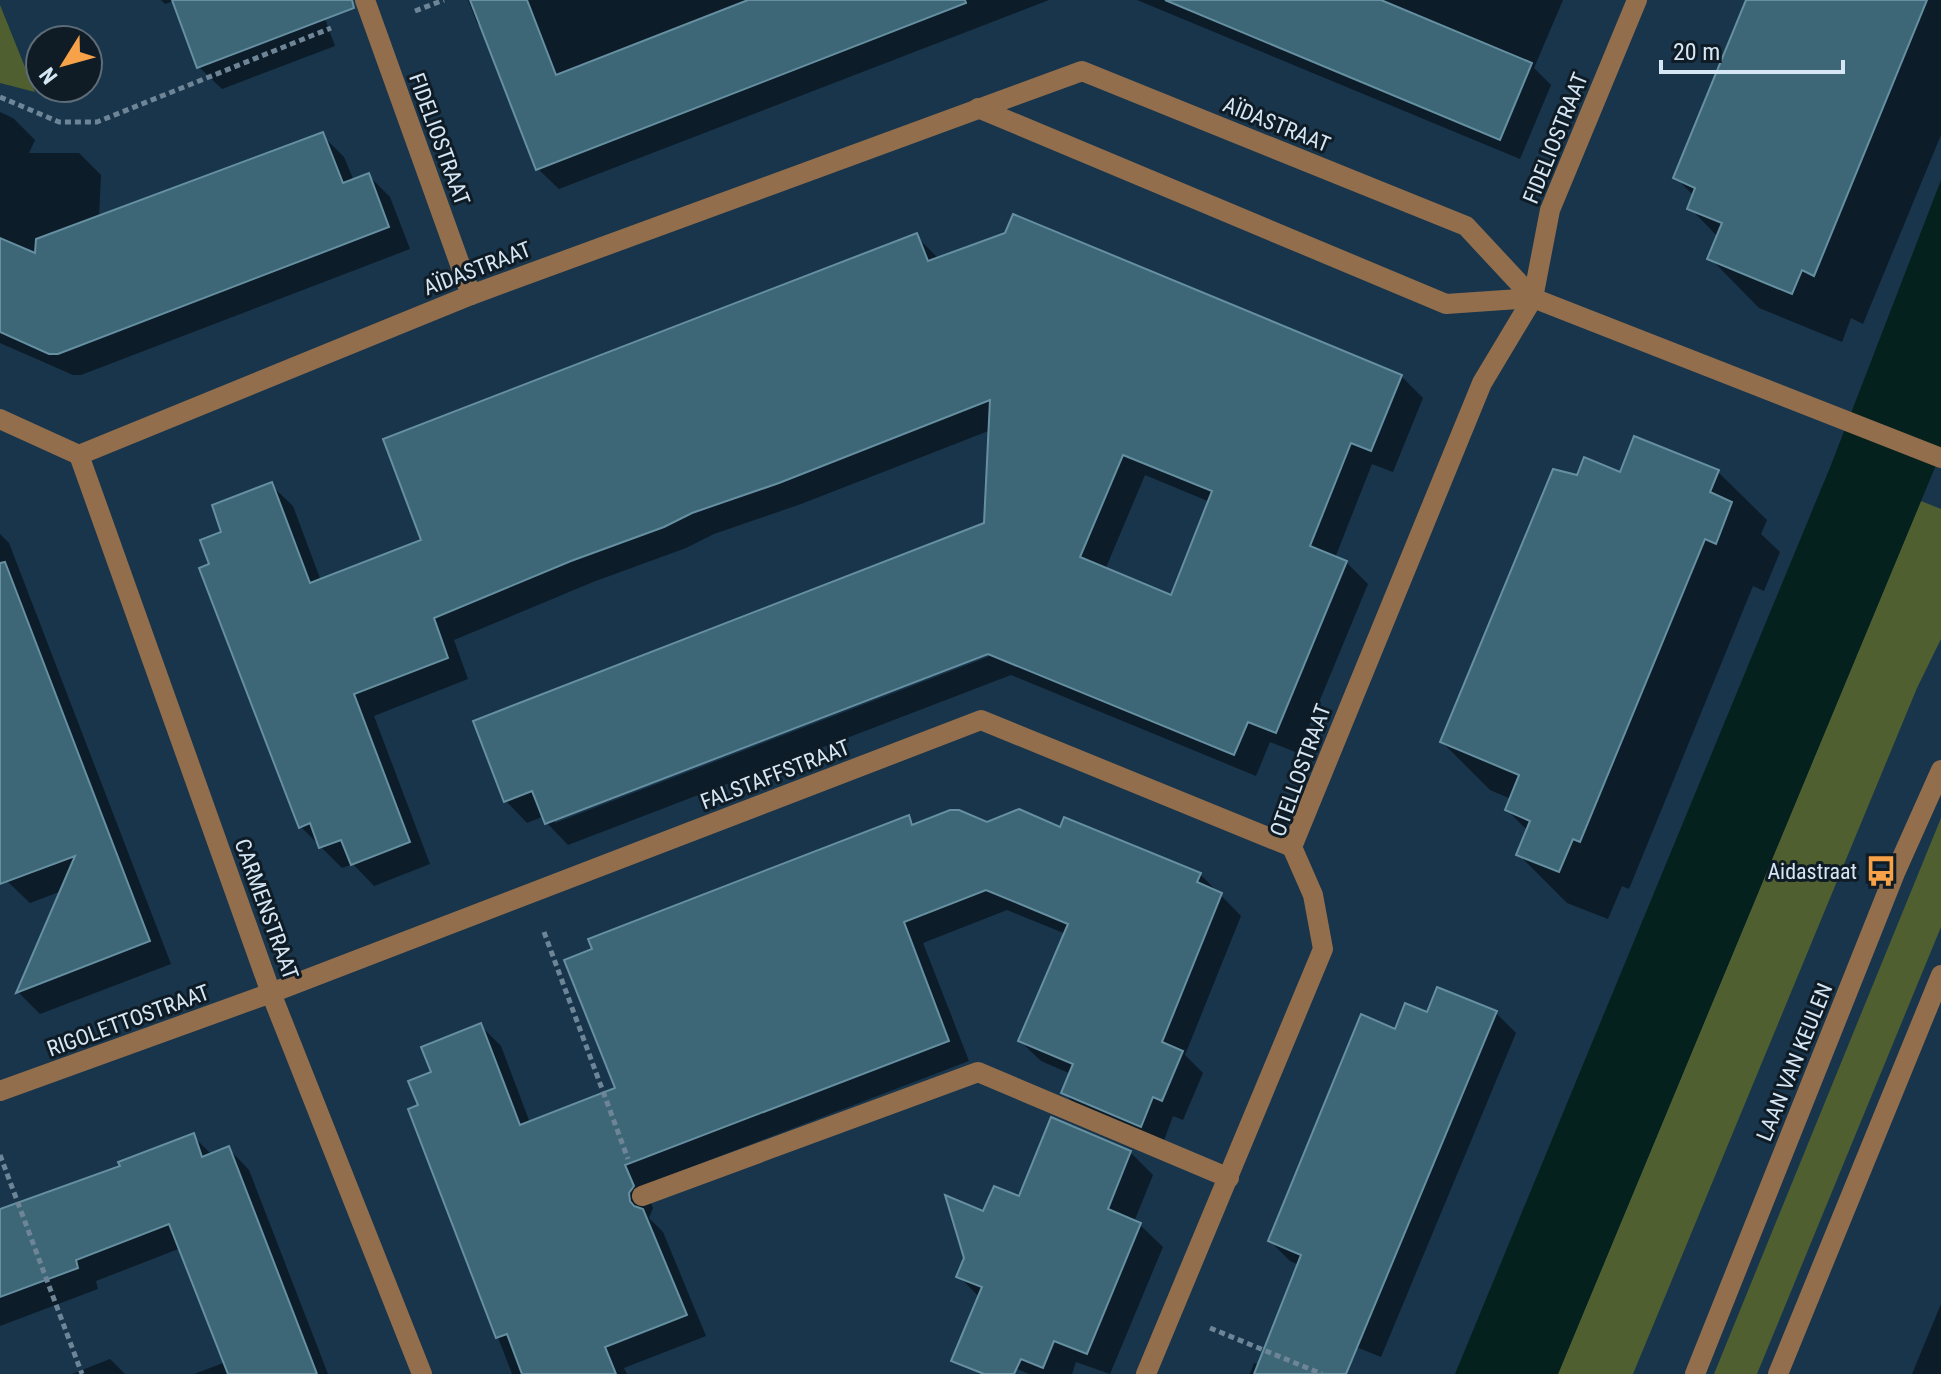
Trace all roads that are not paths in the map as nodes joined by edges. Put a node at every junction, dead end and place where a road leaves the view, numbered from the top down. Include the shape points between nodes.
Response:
1 (1637, 0) edge
2 (367, 6) edge
3 (978, 108) junction
4 (471, 295) junction
5 (1533, 298) junction
6 (0, 419) edge
7 (79, 455) junction
8 (1941, 458) edge
9 (1941, 770) edge
10 (1292, 847) junction
11 (1941, 975) edge
12 (271, 993) junction
13 (0, 1091) edge
14 (1229, 1178) junction
15 (642, 1196) road end
16 (422, 1374) edge
17 (1146, 1374) edge
18 (1695, 1374) edge
19 (1778, 1374) edge

1 - 5 street, FIDELIOSTRAAT via 1550,210
2 - 4 street, FIDELIOSTRAAT
3 - 4 street, AÏDASTRAAT
3 - 5 street, AÏDASTRAAT via 1446,304
3 - 5 street, AÏDASTRAAT via 1082,71 1466,226
4 - 7 street, AÏDASTRAAT
5 - 8 street, AÏDASTRAAT
5 - 10 street, OTELLOSTRAAT via 1482,383
6 - 7 street
7 - 12 street, CARMENSTRAAT
9 - 18 street, LAAN VAN KEULEN
10 - 12 street, FALSTAFFSTRAAT via 981,720
10 - 14 street, OTELLOSTRAAT via 1313,895 1323,949
11 - 19 street
12 - 13 street, RIGOLETTOSTRAAT
12 - 16 street, CARMENSTRAAT
14 - 15 street via 978,1072
14 - 17 street, OTELLOSTRAAT

